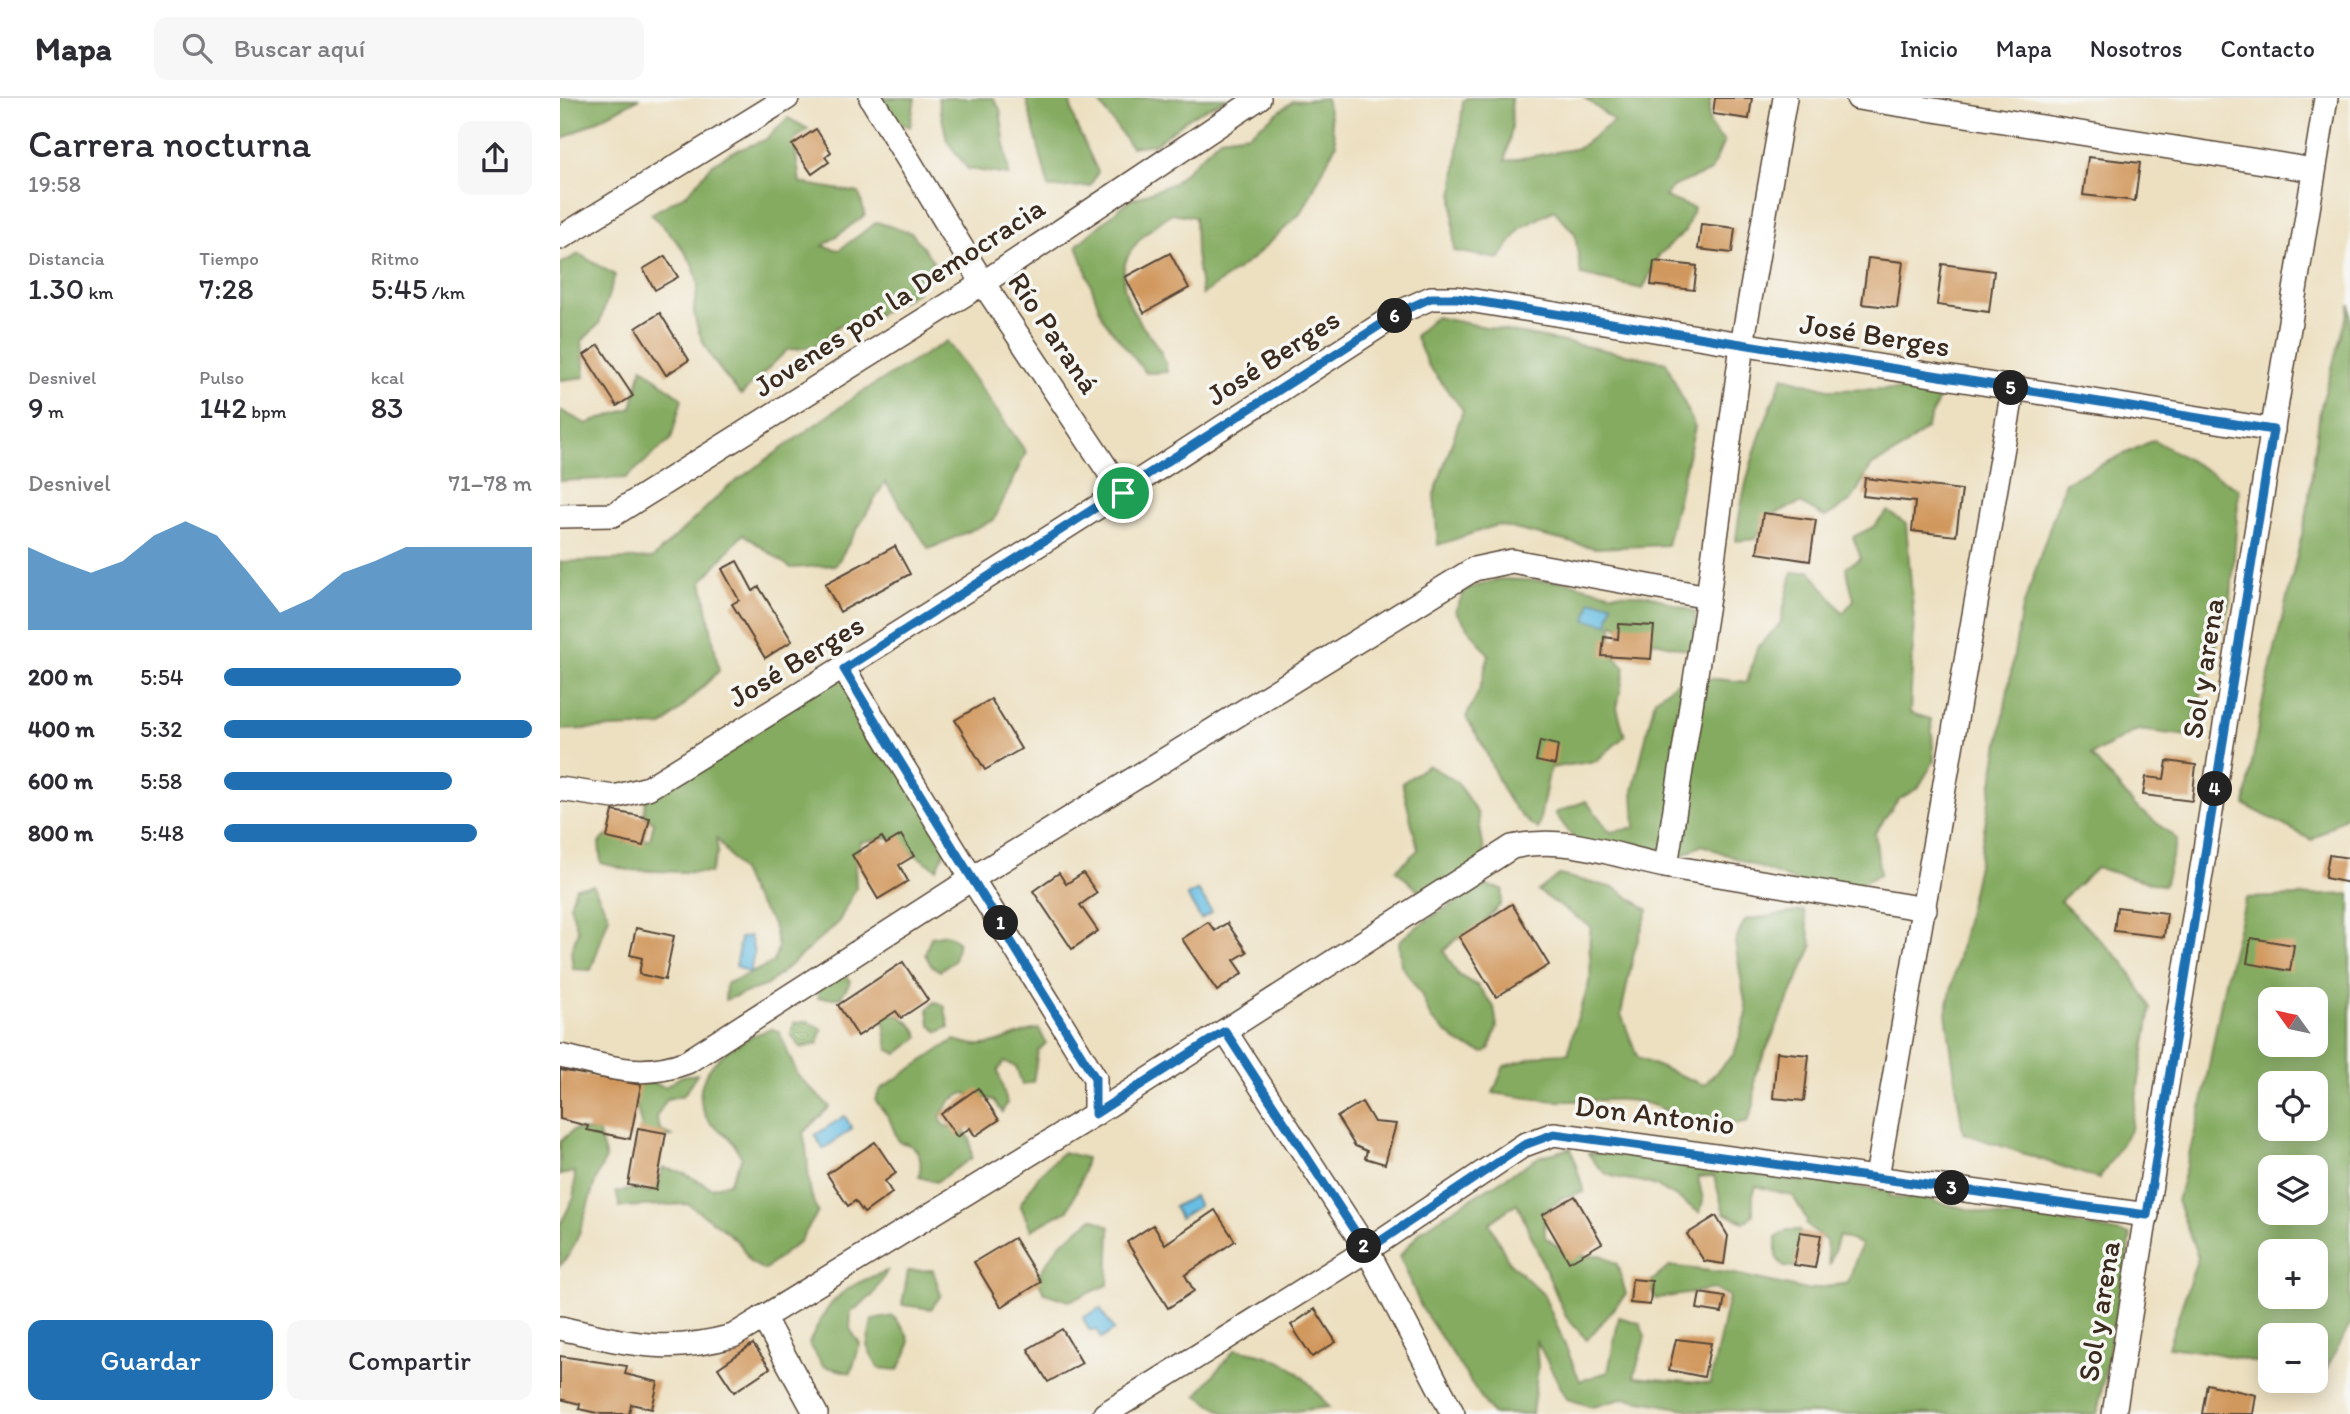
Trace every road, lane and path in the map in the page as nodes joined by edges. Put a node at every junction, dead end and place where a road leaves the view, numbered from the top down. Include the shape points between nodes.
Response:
1 (787, 98) edge
2 (871, 98) edge
3 (1259, 98) edge
4 (1785, 98) edge
5 (1858, 98) edge
6 (2326, 98) edge
7 (2314, 170) junction
8 (560, 238) edge
9 (983, 283) junction
10 (1742, 345) junction
11 (2013, 389) junction
12 (2273, 430) junction
13 (1123, 493) junction
14 (560, 516) edge
15 (1708, 597) junction
16 (844, 669) junction
17 (560, 789) edge
18 (1666, 866) junction
19 (974, 878) junction
20 (1925, 909) junction
21 (1225, 1031) junction
22 (560, 1056) edge
23 (1095, 1078) junction
24 (1129, 1093) junction
25 (1095, 1114) junction
26 (1877, 1177) junction
27 (2147, 1215) junction
28 (1367, 1250) junction
29 (764, 1317) junction
30 (560, 1328) edge
31 (816, 1414) edge
32 (1105, 1414) edge
33 (1453, 1414) edge
34 (2114, 1414) edge

1 - 8 street
2 - 9 street, Río Paraná
3 - 9 street, Jovenes por la Democracia
4 - 10 street
5 - 7 street
6 - 7 street, Sol y arena
7 - 12 street, Sol y arena
9 - 13 street, Río Paraná
9 - 14 street, Jovenes por la Democracia via 613,515
10 - 11 street, José Berges
10 - 13 street, José Berges via 1457,298 1431,298 1402,311
10 - 15 street
11 - 12 street, José Berges
11 - 20 street
12 - 27 street, Sol y arena
13 - 16 street, José Berges
15 - 18 street
15 - 19 street via 1512,561 1474,569
16 - 17 street, José Berges via 648,788 614,797
16 - 19 street via 948,844
18 - 20 street
18 - 21 street via 1554,842 1512,848
19 - 22 street via 687,1062 661,1072 633,1072
19 - 23 street
20 - 26 street
21 - 24 street
21 - 28 street
23 - 24 street
23 - 25 street
24 - 25 street
25 - 29 street
26 - 27 street, Don Antonio
26 - 28 street, Don Antonio via 1554,1134 1524,1145
27 - 34 street, Sol y arena
28 - 32 street, Don Antonio
28 - 33 street
29 - 30 street via 733,1336 668,1348
29 - 31 street

